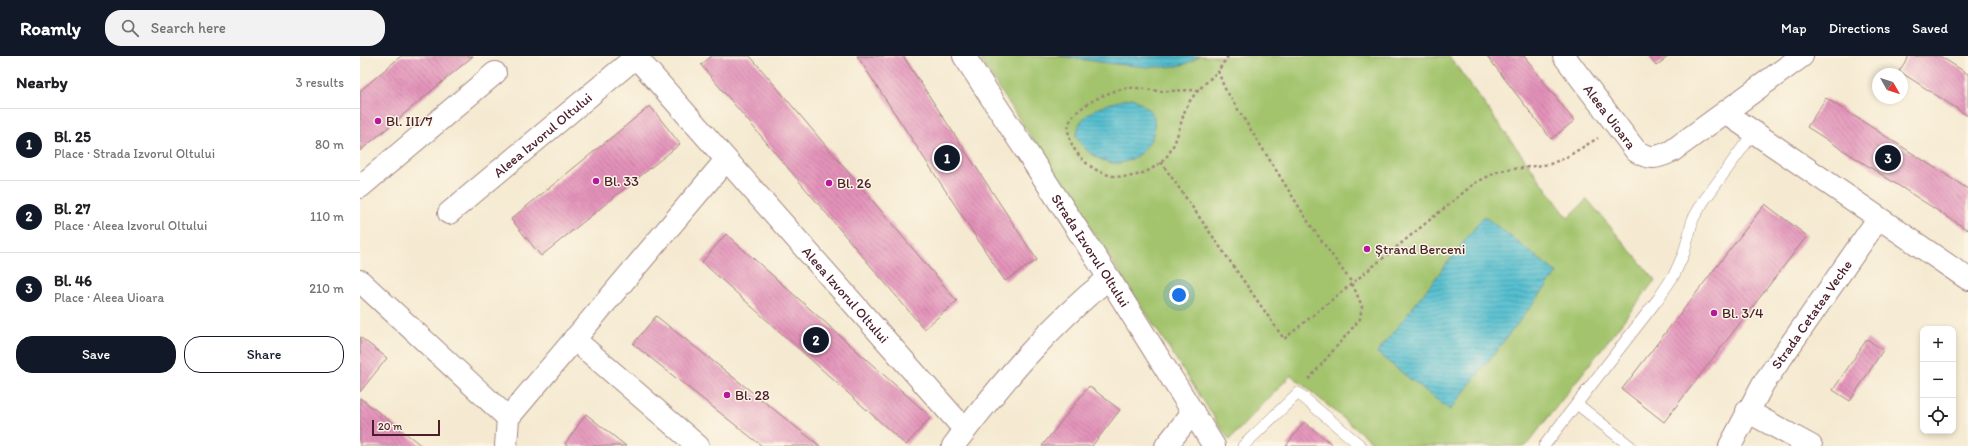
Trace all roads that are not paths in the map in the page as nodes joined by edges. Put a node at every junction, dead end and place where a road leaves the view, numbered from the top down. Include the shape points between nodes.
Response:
1 (964, 56) edge
2 (1564, 56) edge
3 (1802, 56) edge
4 (637, 57) edge
5 (495, 73) dead end
6 (1726, 113) junction
7 (1754, 132) junction
8 (726, 160) junction
9 (360, 187) edge
10 (449, 212) dead end
11 (1878, 219) junction
12 (1109, 278) junction
13 (1968, 279) edge
14 (360, 281) edge
15 (574, 339) junction
16 (1577, 404) junction
17 (1748, 411) junction
18 (1193, 412) junction
19 (508, 418) junction
20 (959, 438) edge
21 (506, 446) edge
22 (698, 446) edge
23 (1166, 446) edge
24 (1214, 446) edge
25 (1243, 446) edge
26 (1361, 446) edge
27 (1544, 446) edge
28 (1630, 446) edge
29 (1730, 446) edge
30 (1811, 446) edge

1 - 12 street, Strada Izvorul Oltului
2 - 6 street, Aleea Uioara via 1636,151 1646,157 1660,157 1672,151
3 - 6 street, Aleea Uioara
4 - 8 street, Aleea Izvorul Oltului
4 - 10 street, Aleea Izvorul Oltului
5 - 9 street
6 - 7 street
7 - 11 street
7 - 16 lane via 1693,219 1684,253 1674,275
8 - 15 street
8 - 20 street, Aleea Izvorul Oltului
11 - 13 street
11 - 17 street, Strada Cetatea Veche via 1763,384
12 - 18 street, Strada Izvorul Oltului
12 - 20 street, Aleea Izvorul Oltului via 1080,302 1021,360
14 - 19 street
15 - 19 street
15 - 22 street
16 - 27 lane
16 - 28 lane
17 - 29 street, Strada Cetatea Veche
17 - 30 street
18 - 23 street
18 - 24 street, Strada Izvorul Oltului
19 - 21 street
25 - 26 lane via 1298,393

